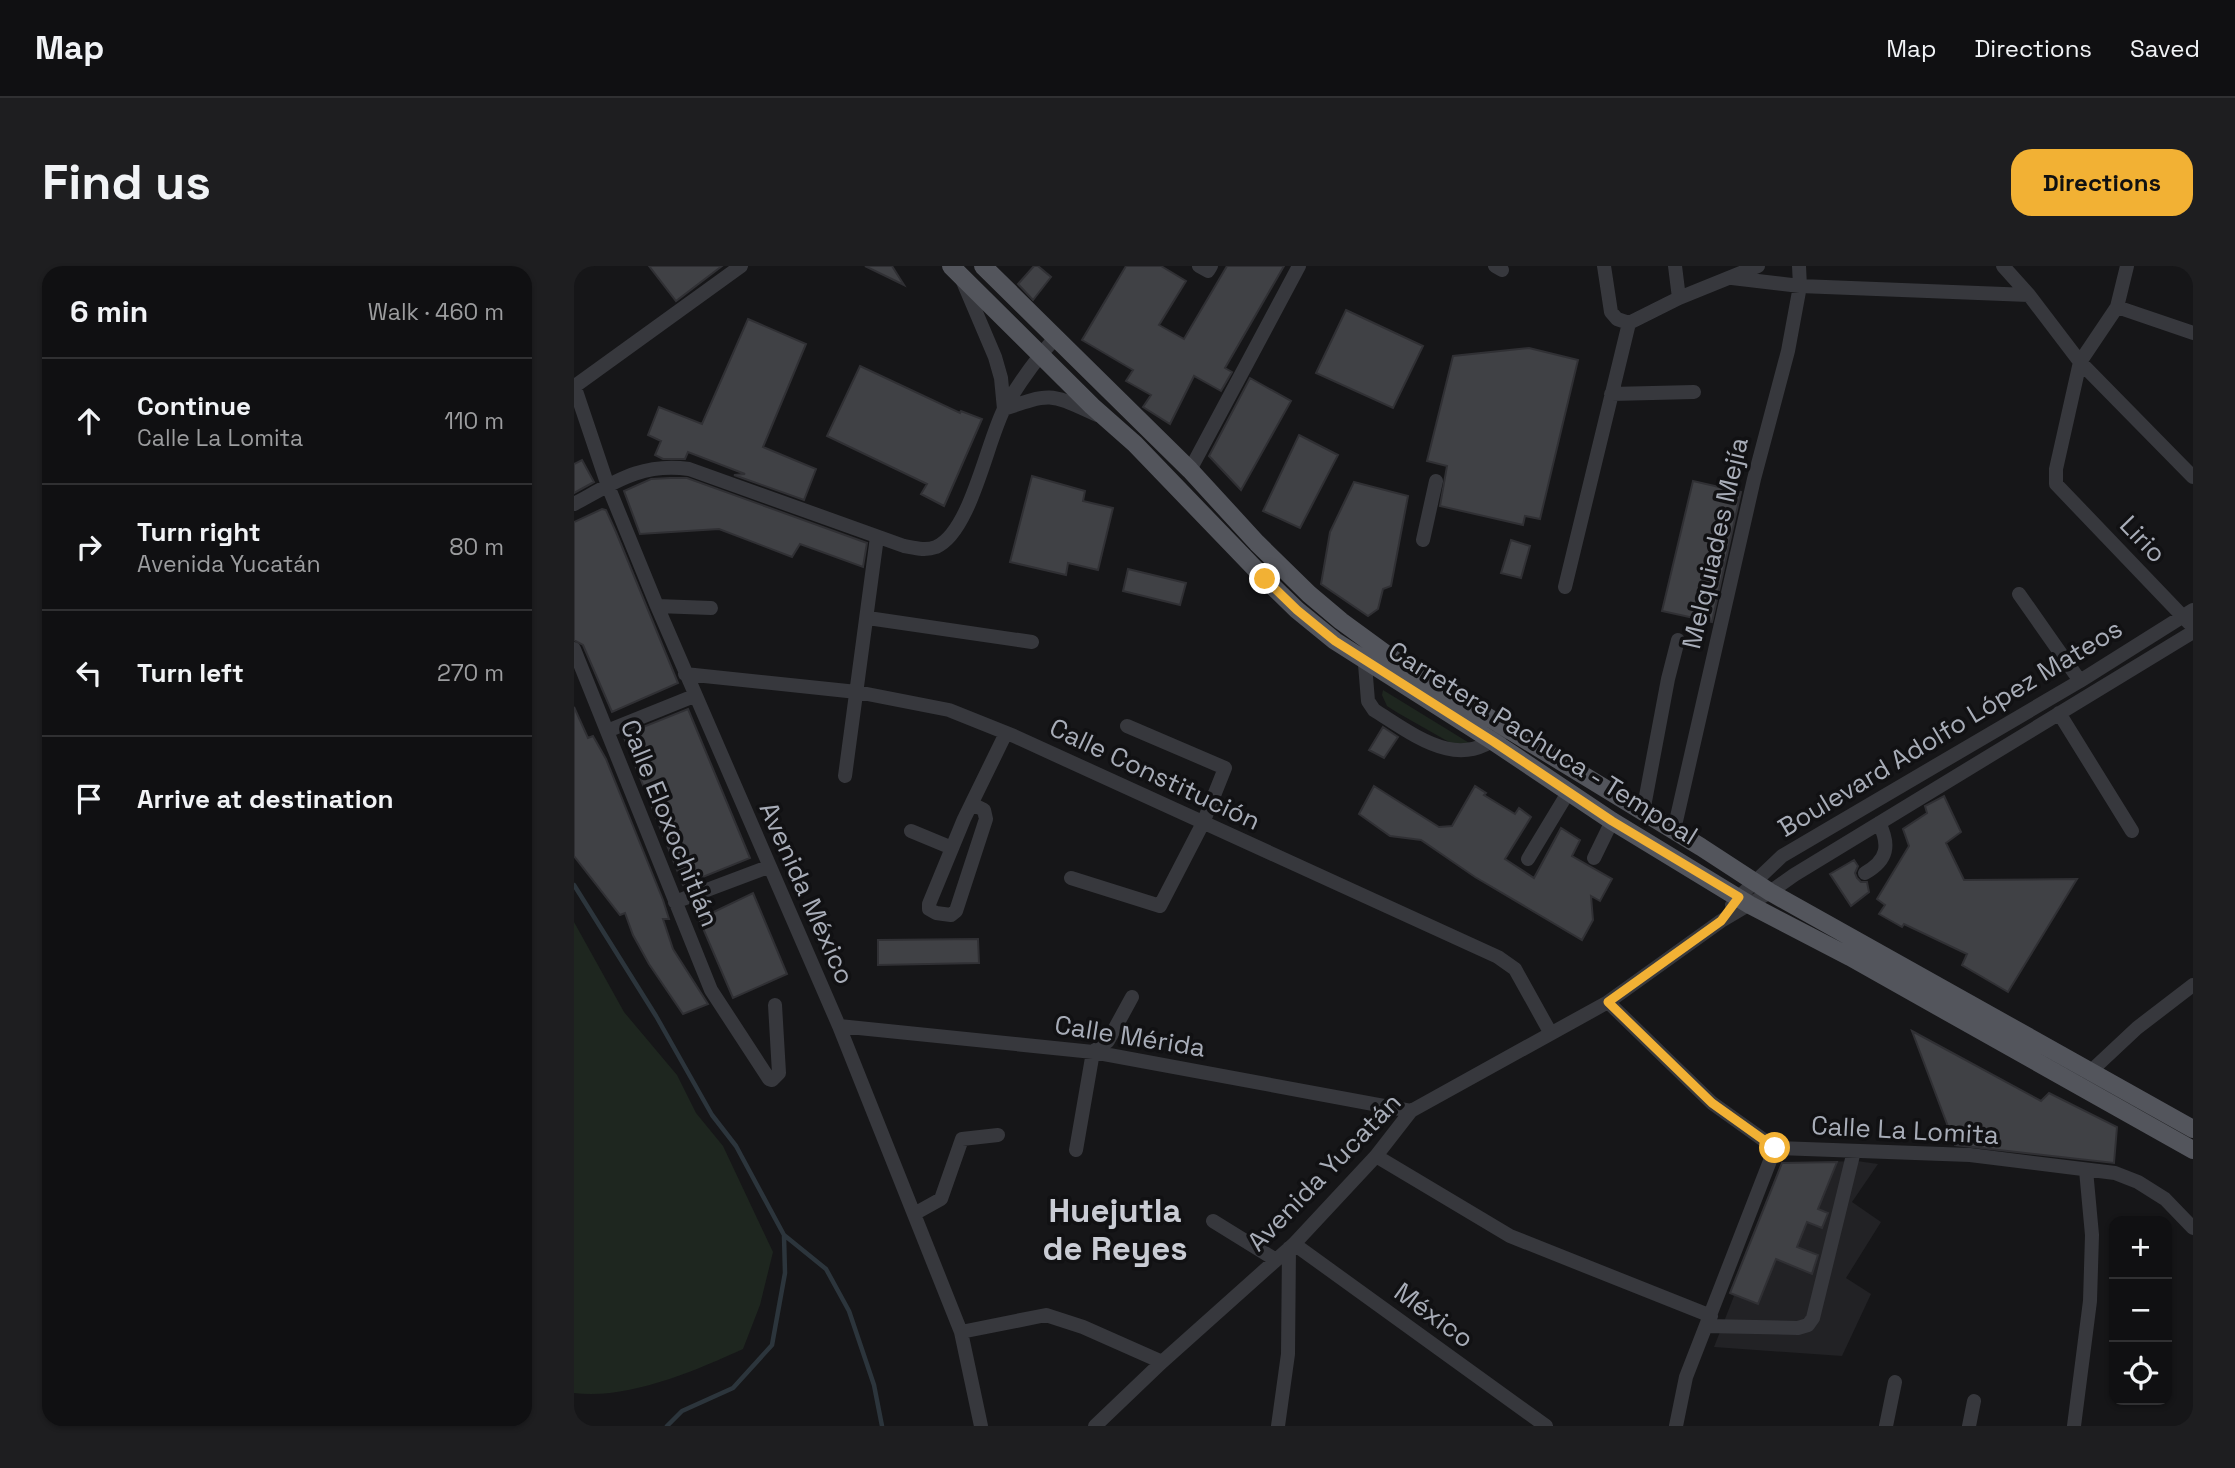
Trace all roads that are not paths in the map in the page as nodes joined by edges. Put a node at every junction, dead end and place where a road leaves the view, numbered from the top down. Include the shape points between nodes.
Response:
1 (741, 266) edge
2 (1199, 266) edge
3 (1211, 266) edge
4 (1299, 266) edge
5 (1604, 266) edge
6 (1675, 266) edge
7 (1758, 266) edge
8 (1799, 266) edge
9 (2003, 266) edge
10 (2127, 266) edge
11 (989, 268) edge
12 (956, 271) edge
13 (1732, 278) junction
14 (1800, 286) junction
15 (2029, 295) junction
16 (1679, 298) junction
17 (2118, 307) junction
18 (1623, 321) junction
19 (2193, 333) edge
20 (1056, 337) junction
21 (1041, 354) junction
22 (2081, 362) junction
23 (574, 385) edge
24 (1694, 392) dead end
25 (1611, 394) junction
26 (1004, 409) junction
27 (1108, 420) junction
28 (1190, 470) junction
29 (2193, 477) edge
30 (1436, 481) dead end
31 (608, 486) junction
32 (574, 504) edge
33 (877, 537) junction
34 (1423, 540) dead end
35 (1565, 587) dead end
36 (2020, 594) dead end
37 (657, 606) junction
38 (711, 608) dead end
39 (2188, 613) edge
40 (868, 618) junction
41 (2193, 631) edge
42 (1363, 637) junction
43 (1678, 640) dead end
44 (1032, 642) dead end
45 (574, 649) edge
46 (1365, 661) junction
47 (685, 674) junction
48 (2080, 681) junction
49 (858, 692) junction
50 (694, 696) junction
51 (2059, 713) junction
52 (1127, 726) dead end
53 (1507, 728) junction
54 (607, 731) junction
55 (1006, 733) junction
56 (1494, 742) junction
57 (845, 776) dead end
58 (1569, 791) junction
59 (1876, 801) junction
60 (972, 804) junction
61 (1636, 809) junction
62 (1883, 821) junction
63 (1203, 823) junction
64 (1615, 823) junction
65 (1674, 830) junction
66 (911, 831) dead end
67 (2132, 831) dead end
68 (952, 848) junction
69 (1594, 858) dead end
70 (1528, 859) dead end
71 (768, 867) junction
72 (1865, 873) dead end
73 (1072, 878) dead end
74 (1763, 887) junction
75 (1744, 901) junction
76 (676, 902) junction
77 (2193, 985) edge
78 (1938, 996) junction
79 (1132, 997) dead end
80 (1608, 1002) junction
81 (775, 1005) dead end
82 (839, 1026) junction
83 (1550, 1032) junction
84 (1093, 1052) junction
85 (2090, 1072) junction
86 (1411, 1111) junction
87 (2193, 1129) edge
88 (998, 1135) dead end
89 (1775, 1148) junction
90 (1076, 1150) dead end
91 (2193, 1150) edge
92 (1854, 1151) junction
93 (1376, 1156) junction
94 (2086, 1170) junction
95 (914, 1214) junction
96 (1213, 1222) dead end
97 (2193, 1228) edge
98 (1292, 1246) junction
99 (1276, 1260) junction
100 (1709, 1321) junction
101 (961, 1332) junction
102 (1162, 1362) junction
103 (1895, 1382) dead end
104 (1974, 1401) dead end
105 (981, 1426) edge
106 (1095, 1426) edge
107 (1278, 1426) edge
108 (1546, 1426) edge
109 (1676, 1426) edge
110 (1886, 1426) edge
111 (1969, 1426) edge
112 (2074, 1426) edge

1 - 23 street
2 - 3 street via 1208,271
4 - 28 street
5 - 18 street via 1611,312
6 - 16 street
7 - 13 street
8 - 14 street, Melquiades Mejía
9 - 15 street
10 - 17 street
11 - 20 main road, Carretera Pachuca - Tempoal
12 - 21 main road, Carretera Pachuca - Tempoal
12 - 26 street via 995,357
13 - 14 street
13 - 16 street
14 - 15 street
14 - 65 street, Melquiades Mejía
15 - 22 street
16 - 18 street
17 - 19 street
17 - 22 street
18 - 25 street
20 - 21 street
20 - 28 main road, Carretera Pachuca - Tempoal
21 - 26 street
21 - 27 main road, Carretera Pachuca - Tempoal
22 - 29 street
22 - 39 street, Lirio via 2056,484
23 - 31 street, Avenida México
24 - 25 street
25 - 35 street
26 - 27 street via 1053,396
26 - 33 street via 980,477 948,538 924,550
27 - 46 main road, Carretera Pachuca - Tempoal via 1297,610
28 - 42 main road, Carretera Pachuca - Tempoal via 1309,594
30 - 34 street
31 - 32 street
31 - 33 street via 646,469 689,469
31 - 37 street, Avenida México
33 - 40 street
36 - 48 street
37 - 38 street
37 - 47 street, Avenida México
39 - 41 street, Lirio
39 - 48 street, Boulevard Adolfo López Mateos
40 - 44 street
40 - 49 street
41 - 51 street, Boulevard Adolfo López Mateos
42 - 46 street
42 - 53 main road, Carretera Pachuca - Tempoal
43 - 61 street
45 - 54 street, Calle Eloxochitlán
46 - 56 main road, Carretera Pachuca - Tempoal
46 - 56 street via 1368,701 1374,710 1444,750 1462,752
47 - 49 street, Calle Constitución
47 - 50 street, Avenida México
48 - 59 street, Boulevard Adolfo López Mateos
49 - 55 street, Calle Constitución via 949,710
49 - 57 street
50 - 54 street
50 - 71 street, Avenida México
51 - 62 street, Boulevard Adolfo López Mateos
51 - 67 street
52 - 63 street via 1225,768
53 - 56 street
53 - 61 main road, Carretera Pachuca - Tempoal
54 - 76 street, Calle Eloxochitlán
55 - 60 street
55 - 63 street, Calle Constitución
56 - 58 main road, Carretera Pachuca - Tempoal
58 - 64 main road, Carretera Pachuca - Tempoal
58 - 70 street
59 - 62 street
59 - 74 street, Boulevard Adolfo López Mateos via 1782,856
60 - 68 street
60 - 68 street via 987,814 951,915 936,913 929,904
61 - 64 main road
61 - 65 main road, Carretera Pachuca - Tempoal
62 - 72 street via 1886,849 1881,861
62 - 74 street, Boulevard Adolfo López Mateos via 1794,875
63 - 73 street via 1160,906
63 - 83 street, Calle Constitución via 1498,957 1515,969
64 - 69 street
64 - 75 main road, Carretera Pachuca - Tempoal
65 - 74 main road, Carretera Pachuca - Tempoal
66 - 68 street
71 - 76 street
71 - 82 street, Avenida México
74 - 75 street, Boulevard Adolfo López Mateos
74 - 78 main road, Carretera Pachuca - Tempoal
75 - 78 main road, Carretera Pachuca - Tempoal
75 - 80 street, Avenida Yucatán
76 - 81 street, Calle Eloxochitlán via 711,990 772,1080 779,1073
77 - 85 street
78 - 85 main road, Carretera Pachuca - Tempoal
78 - 91 main road, Carretera Pachuca - Tempoal
79 - 84 street via 1108,1041
80 - 83 street, Avenida Yucatán
80 - 89 street, Calle La Lomita via 1712,1103
82 - 84 street, Calle Mérida
82 - 95 street, Avenida México
83 - 86 street, Avenida Yucatán
84 - 86 street, Calle Mérida
84 - 90 street
85 - 87 main road, Carretera Pachuca - Tempoal
86 - 93 street, Avenida Yucatán
88 - 95 street via 962,1139 941,1199
89 - 92 street, Calle La Lomita
89 - 100 street
92 - 94 street, Calle La Lomita via 1970,1155
92 - 100 street via 1808,1325
93 - 98 street, Avenida Yucatán
93 - 100 street via 1510,1236
94 - 97 street, Calle La Lomita via 2115,1173 2138,1182 2165,1199
94 - 112 street via 2092,1235 2090,1301
95 - 101 street, Avenida México
96 - 99 street
98 - 99 street, Avenida Yucatán
98 - 107 street via 1288,1354
98 - 108 street, México
99 - 102 street, Avenida Yucatán
100 - 109 street via 1686,1377
101 - 102 street via 1046,1315
101 - 105 street, Avenida México
102 - 106 street, Avenida Yucatán
103 - 110 street
104 - 111 street

